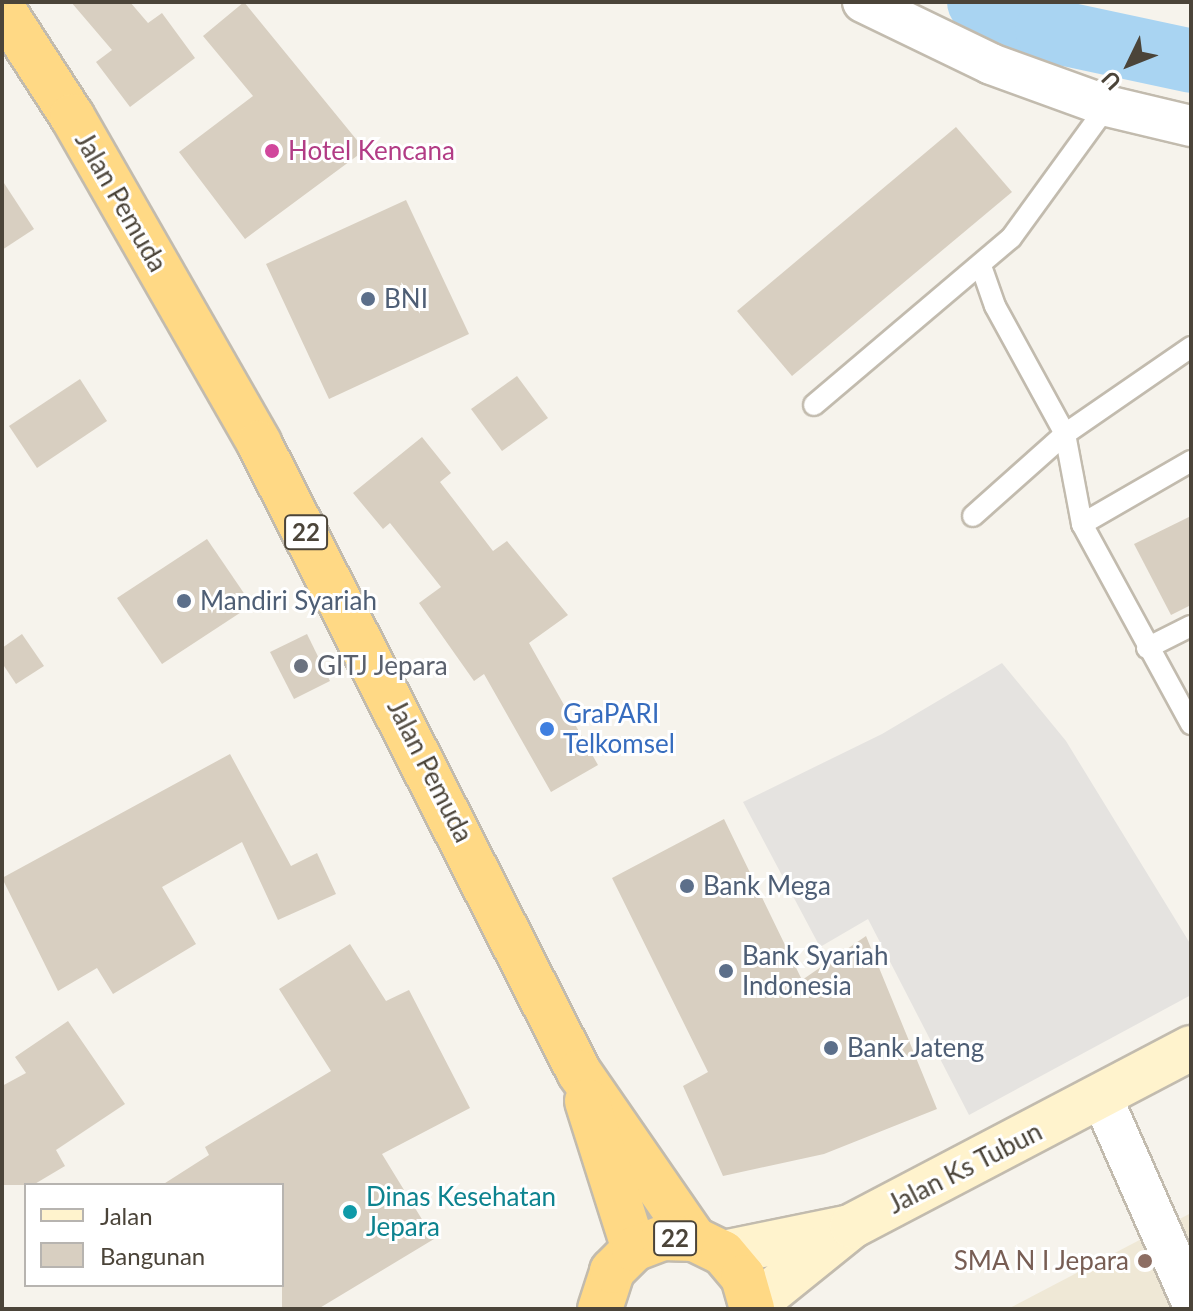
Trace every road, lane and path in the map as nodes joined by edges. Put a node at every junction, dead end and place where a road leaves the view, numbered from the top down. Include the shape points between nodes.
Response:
1 (863, 2) edge
2 (2, 8) edge
3 (1107, 106) junction
4 (1191, 126) edge
5 (981, 266) junction
6 (1191, 347) edge
7 (814, 405) dead end
8 (1065, 434) junction
9 (1191, 461) edge
10 (973, 516) dead end
11 (1082, 524) junction
12 (1191, 626) edge
13 (1147, 648) junction
14 (1191, 724) edge
15 (1191, 1048) edge
16 (579, 1072) junction
17 (1102, 1098) junction
18 (852, 1226) junction
19 (708, 1246) junction
20 (634, 1249) junction
21 (1191, 1300) edge
22 (597, 1307) edge
23 (752, 1308) edge

1 - 3 street via 991,64
2 - 16 highway, Jalan Pemuda / 22 via 72,116 259,443
3 - 4 street
3 - 5 lane via 1042,203
5 - 7 lane
5 - 8 lane via 995,306
6 - 8 lane
8 - 10 lane
8 - 11 lane
9 - 11 lane
11 - 13 lane
12 - 13 lane
13 - 14 lane
15 - 17 main road, Jalan Ks Tubun
16 - 19 highway, Jalan Pemuda / 22
16 - 20 highway, 22
17 - 18 main road, Jalan Ks Tubun
17 - 21 street
18 - 19 main road
18 - 23 main road, Jalan Ks Tubun
19 - 20 highway, 22 via 663,1238
19 - 23 highway, 22 via 743,1277
20 - 22 highway, 22 via 612,1271

